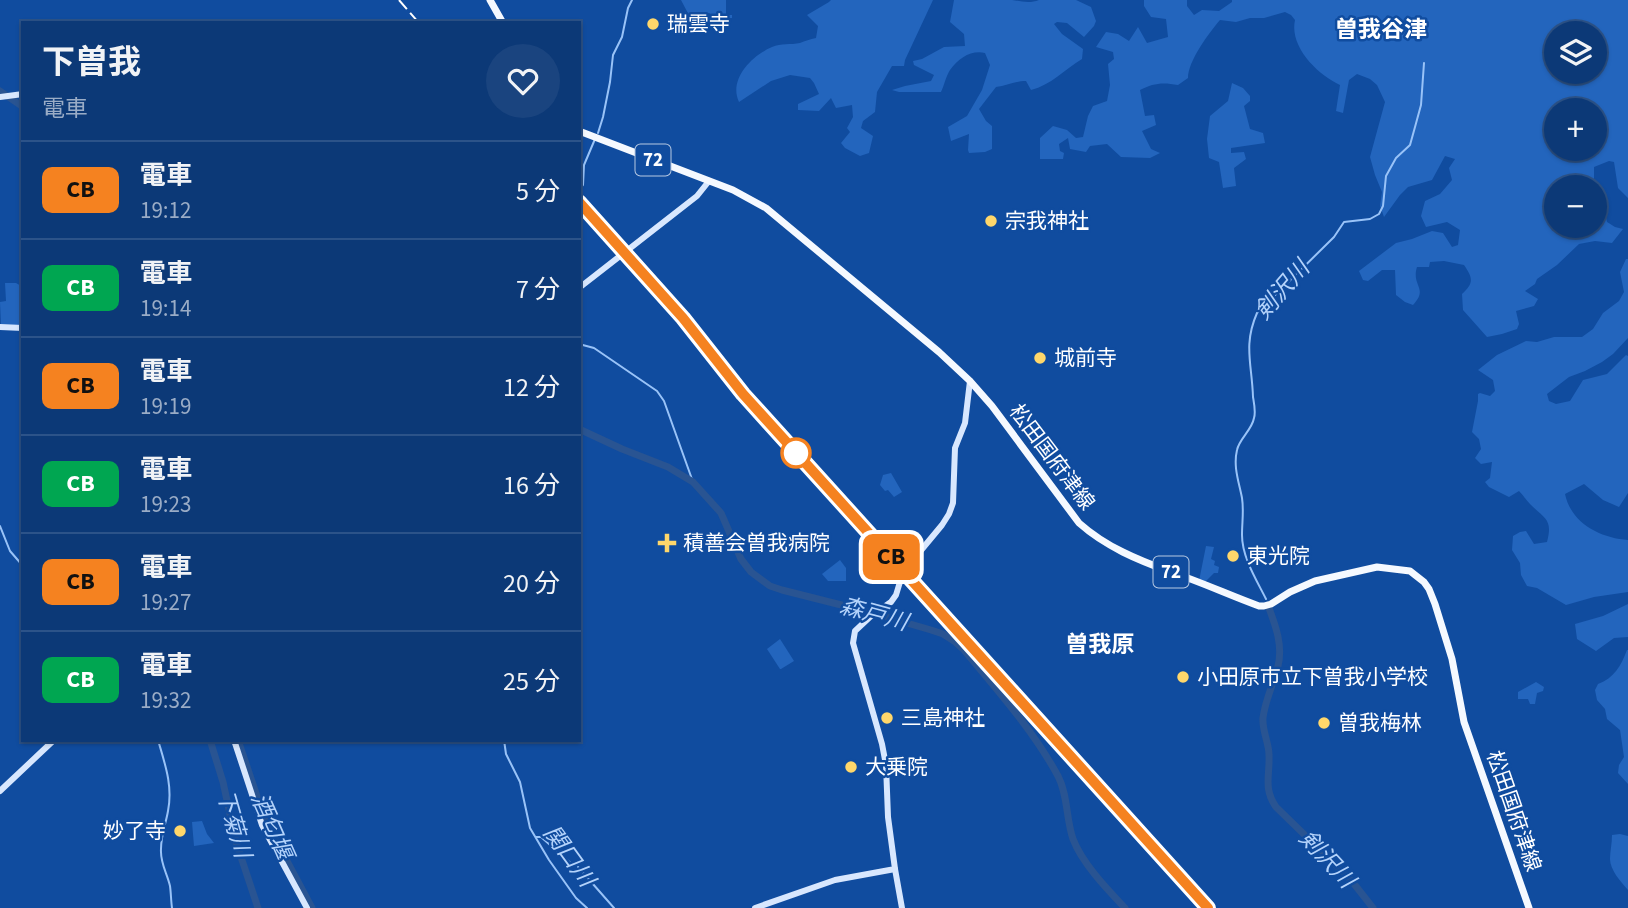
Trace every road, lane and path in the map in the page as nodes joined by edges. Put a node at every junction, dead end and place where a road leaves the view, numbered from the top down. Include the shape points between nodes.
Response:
1 (490, 0) edge
2 (502, 21) edge
3 (20, 94) edge
4 (0, 97) edge
5 (581, 132) edge
6 (709, 181) junction
7 (581, 286) edge
8 (0, 327) edge
9 (21, 328) edge
10 (970, 381) junction
11 (52, 742) edge
12 (235, 742) edge
13 (0, 791) edge
14 (895, 869) junction
15 (307, 908) edge
16 (755, 908) edge
17 (902, 908) edge
18 (1529, 908) edge

1 - 2 main road
3 - 4 main road
5 - 6 main road, 松田国府津線 / 72
6 - 7 main road via 698,196
6 - 10 main road, 松田国府津線 / 72 via 766,208
8 - 9 main road
10 - 14 main road via 965,423 955,448 949,514 903,572 891,602 855,631 853,643 886,765
10 - 18 main road, 松田国府津線 / 72 via 1079,523 1137,559 1259,606 1315,581 1377,567 1410,571 1424,582 1452,659 1464,722
11 - 13 main road
12 - 15 main road via 262,825
14 - 16 main road via 835,880
14 - 17 main road

